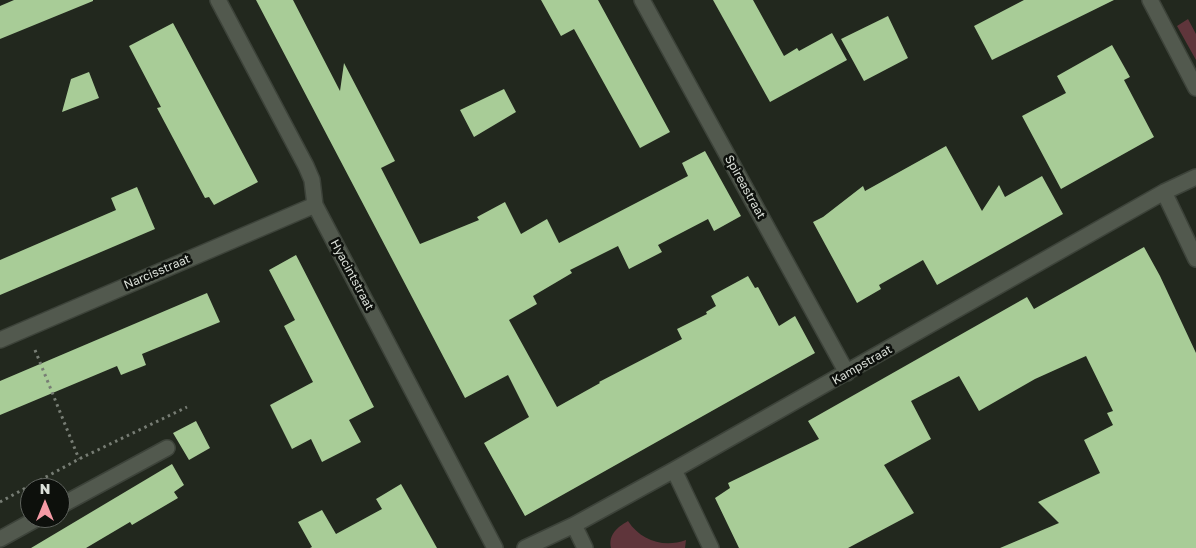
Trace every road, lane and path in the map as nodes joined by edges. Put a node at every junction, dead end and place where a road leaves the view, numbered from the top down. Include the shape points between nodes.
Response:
1 (218, 0) edge
2 (642, 0) edge
3 (1150, 0) edge
4 (1196, 88) edge
5 (1196, 177) edge
6 (1164, 192) junction
7 (315, 205) junction
8 (1196, 259) edge
9 (26, 328) junction
10 (0, 340) edge
11 (847, 373) junction
12 (187, 407) dead end
13 (167, 448) dead end
14 (80, 459) junction
15 (674, 470) junction
16 (70, 501) edge
17 (0, 502) edge
18 (574, 525) junction
19 (20, 528) edge
20 (0, 539) edge
21 (495, 548) edge
22 (525, 548) edge
23 (585, 548) edge
24 (710, 548) edge

1 - 7 street, Hyacintstraat via 306,166 312,180
2 - 11 street, Spireastraat
3 - 4 street
5 - 6 street, Kampstraat
6 - 8 street
6 - 11 street, Kampstraat
7 - 9 street, Narcisstraat
7 - 21 street, Hyacintstraat
9 - 10 street, Narcisstraat
9 - 14 path
11 - 15 street, Kampstraat
12 - 14 path
13 - 16 street
14 - 17 path
15 - 18 street, Kampstraat
15 - 24 street
18 - 22 street, Kampstraat
18 - 23 street
19 - 20 street

